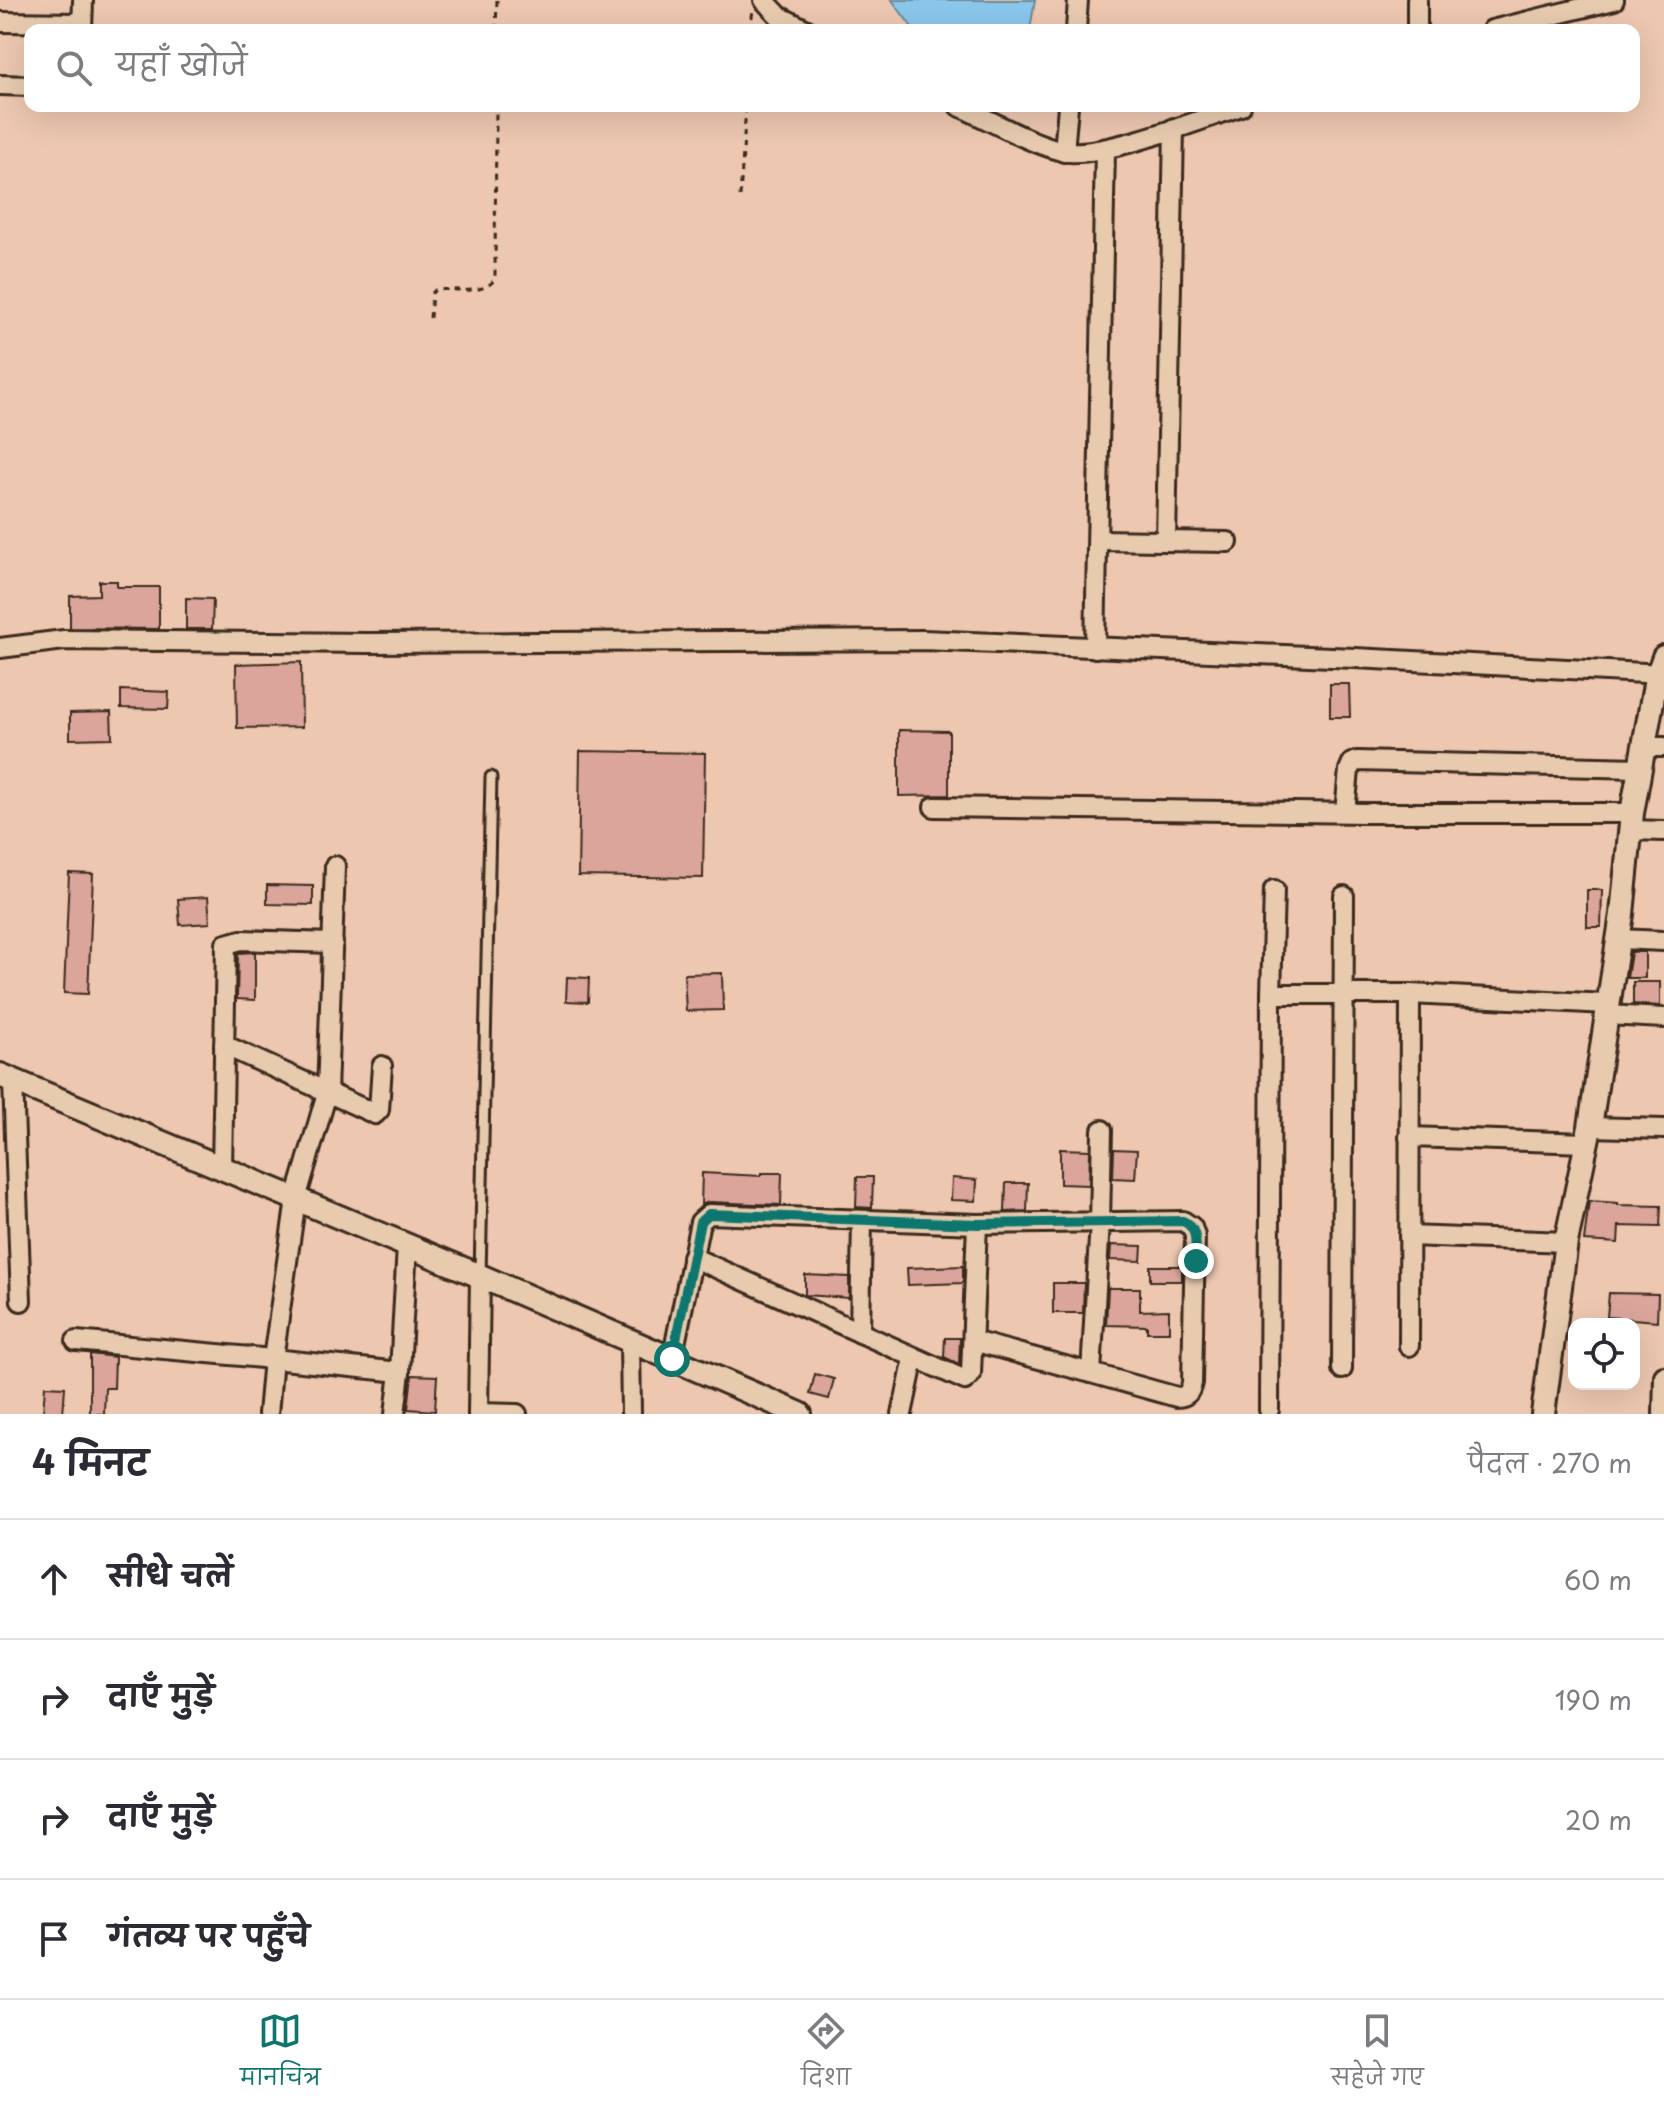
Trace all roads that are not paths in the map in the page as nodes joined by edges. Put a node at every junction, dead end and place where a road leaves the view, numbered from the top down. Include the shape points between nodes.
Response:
1 (83, 0) edge
2 (764, 0) edge
3 (1078, 0) edge
4 (1417, 0) edge
5 (1614, 0) edge
6 (0, 22) edge
7 (41, 24) edge
8 (82, 24) edge
9 (795, 24) edge
10 (1076, 24) edge
11 (1417, 24) edge
12 (1516, 24) edge
13 (0, 85) edge
14 (24, 86) edge
15 (973, 112) edge
16 (1067, 112) edge
17 (1223, 112) edge
18 (1174, 128) junction
19 (1105, 149) junction
20 (1064, 152) junction
21 (1098, 540) junction
22 (1166, 541) junction
23 (1228, 542) dead end
24 (0, 648) edge
25 (1095, 648) junction
26 (1662, 668) edge
27 (1649, 754) edge
28 (491, 777) dead end
29 (934, 807) dead end
30 (1345, 812) junction
31 (1631, 822) junction
32 (1664, 831) edge
33 (335, 866) dead end
34 (1274, 890) dead end
35 (1344, 896) dead end
36 (1618, 939) junction
37 (1664, 941) edge
38 (333, 943) junction
39 (1343, 993) junction
40 (1271, 994) junction
41 (1410, 994) junction
42 (1607, 1010) junction
43 (1664, 1018) edge
44 (224, 1045) junction
45 (382, 1066) dead end
46 (7, 1078) edge
47 (327, 1093) junction
48 (1664, 1129) edge
49 (1102, 1130) dead end
50 (1588, 1135) junction
51 (1409, 1137) junction
52 (8, 1157) edge
53 (222, 1169) junction
54 (296, 1199) junction
55 (9, 1212) edge
56 (862, 1220) junction
57 (1100, 1222) junction
58 (977, 1224) junction
59 (1409, 1236) junction
60 (1566, 1242) junction
61 (407, 1246) junction
62 (692, 1257) junction
63 (0, 1259) edge
64 (20, 1259) junction
65 (480, 1276) junction
66 (21, 1301) dead end
67 (860, 1333) junction
68 (76, 1341) dead end
69 (630, 1341) junction
70 (973, 1341) junction
71 (1409, 1346) dead end
72 (914, 1358) junction
73 (273, 1359) junction
74 (672, 1359) junction
75 (1342, 1369) dead end
76 (400, 1372) junction
77 (1091, 1373) junction
78 (1664, 1376) edge
79 (1269, 1410) dead end
80 (478, 1413) edge
81 (268, 1414) edge
82 (395, 1414) edge
83 (517, 1414) edge
84 (631, 1414) edge
85 (800, 1414) edge
86 (902, 1414) edge
87 (1543, 1414) edge
88 (1663, 1414) edge

1 - 8 street
2 - 9 street
3 - 10 street
4 - 11 street
5 - 12 street
6 - 7 street
13 - 14 street
15 - 20 street
16 - 20 street
17 - 18 street
18 - 19 street
18 - 22 street
19 - 20 street
19 - 21 street
21 - 22 street
21 - 25 street
22 - 23 street
24 - 25 street via 64,640 923,640
25 - 26 street
26 - 27 street
27 - 30 street via 1357,761 1349,770
27 - 31 street
28 - 65 lane
29 - 30 street
30 - 31 street
31 - 32 street
31 - 36 street
33 - 38 street
34 - 40 street
35 - 39 street
36 - 37 street
36 - 42 street
38 - 44 street via 226,944
38 - 47 street
39 - 40 street
39 - 41 street
39 - 75 street
40 - 79 street
41 - 42 street
41 - 51 street
42 - 43 street
42 - 50 street
44 - 47 street
44 - 53 street
45 - 47 street via 376,1113
46 - 52 street
46 - 53 street
47 - 54 street
48 - 50 street
49 - 57 street
50 - 51 street
50 - 60 street
51 - 59 street
52 - 55 street
53 - 54 street
54 - 61 street
54 - 73 street
55 - 64 street
56 - 58 street
56 - 62 street via 709,1214 700,1222
56 - 67 street
57 - 58 street
57 - 77 street
57 - 77 street via 1183,1221 1192,1227 1192,1383 1187,1395 1177,1397
58 - 70 street
59 - 60 street
59 - 71 street
60 - 87 street
61 - 65 street
61 - 76 street
62 - 67 street
62 - 74 street
63 - 64 street
64 - 66 street
65 - 69 street
65 - 80 street
67 - 72 street
68 - 73 street
69 - 74 street
69 - 84 street
70 - 72 street via 968,1379
70 - 77 street
72 - 86 street
73 - 76 street
73 - 81 street
74 - 85 street
76 - 82 street
78 - 88 street
80 - 83 street

